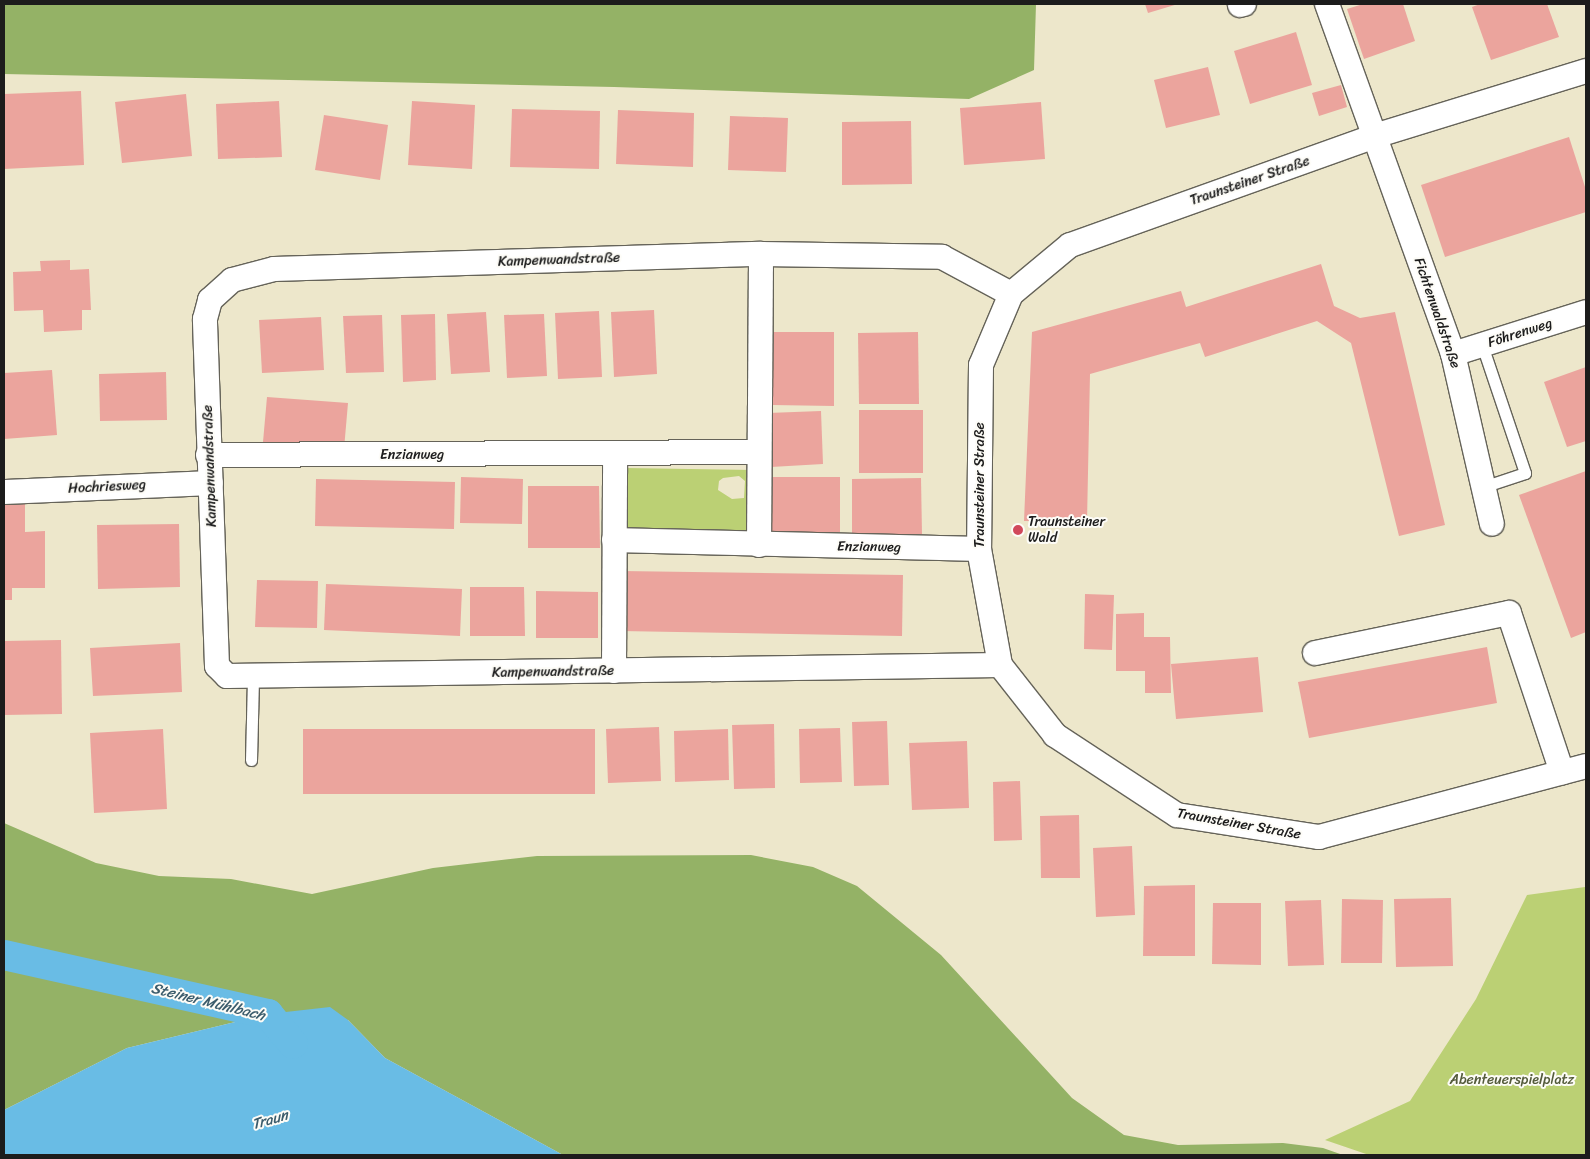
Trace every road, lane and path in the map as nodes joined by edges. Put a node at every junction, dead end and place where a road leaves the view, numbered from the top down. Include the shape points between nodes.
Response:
1 (1327, 4) edge
2 (1586, 71) edge
3 (1375, 136) junction
4 (762, 254) junction
5 (1011, 294) junction
6 (1586, 312) edge
7 (1482, 345) junction
8 (1453, 354) junction
9 (759, 452) junction
10 (615, 454) junction
11 (208, 455) junction
12 (211, 483) junction
13 (1483, 487) junction
14 (4, 492) edge
15 (1492, 524) dead end
16 (614, 540) junction
17 (759, 545) junction
18 (979, 549) junction
19 (1315, 653) dead end
20 (1000, 665) junction
21 (614, 671) junction
22 (253, 676) junction
23 (251, 760) dead end
24 (1586, 766) edge
25 (1562, 772) junction

1 - 3 street
2 - 3 street, Traunsteiner Straße
3 - 5 street, Traunsteiner Straße via 1070,245
3 - 8 street, Fichtenwaldstraße
4 - 5 street, Kampenwandstraße via 942,257
4 - 9 street
4 - 11 street, Kampenwandstraße via 274,269 232,280 210,300 205,319
5 - 18 street, Traunsteiner Straße via 982,365
6 - 7 street, Föhrenweg
7 - 8 street, Föhrenweg
7 - 13 lane via 1525,473
8 - 13 street, Fichtenwaldstraße
9 - 10 street, Enzianweg
9 - 17 street
10 - 11 street, Enzianweg
10 - 16 street
11 - 12 street, Kampenwandstraße
12 - 14 street, Hochriesweg
12 - 22 street, Kampenwandstraße via 217,666 227,676
13 - 15 street, Fichtenwaldstraße
16 - 17 street, Enzianweg
16 - 21 street
17 - 18 street, Enzianweg
18 - 20 street, Traunsteiner Straße
19 - 25 street via 1509,613
20 - 21 street, Kampenwandstraße
20 - 25 street, Traunsteiner Straße via 1055,735 1177,815 1319,838
21 - 22 street, Kampenwandstraße
22 - 23 lane
24 - 25 street, Traunsteiner Straße

